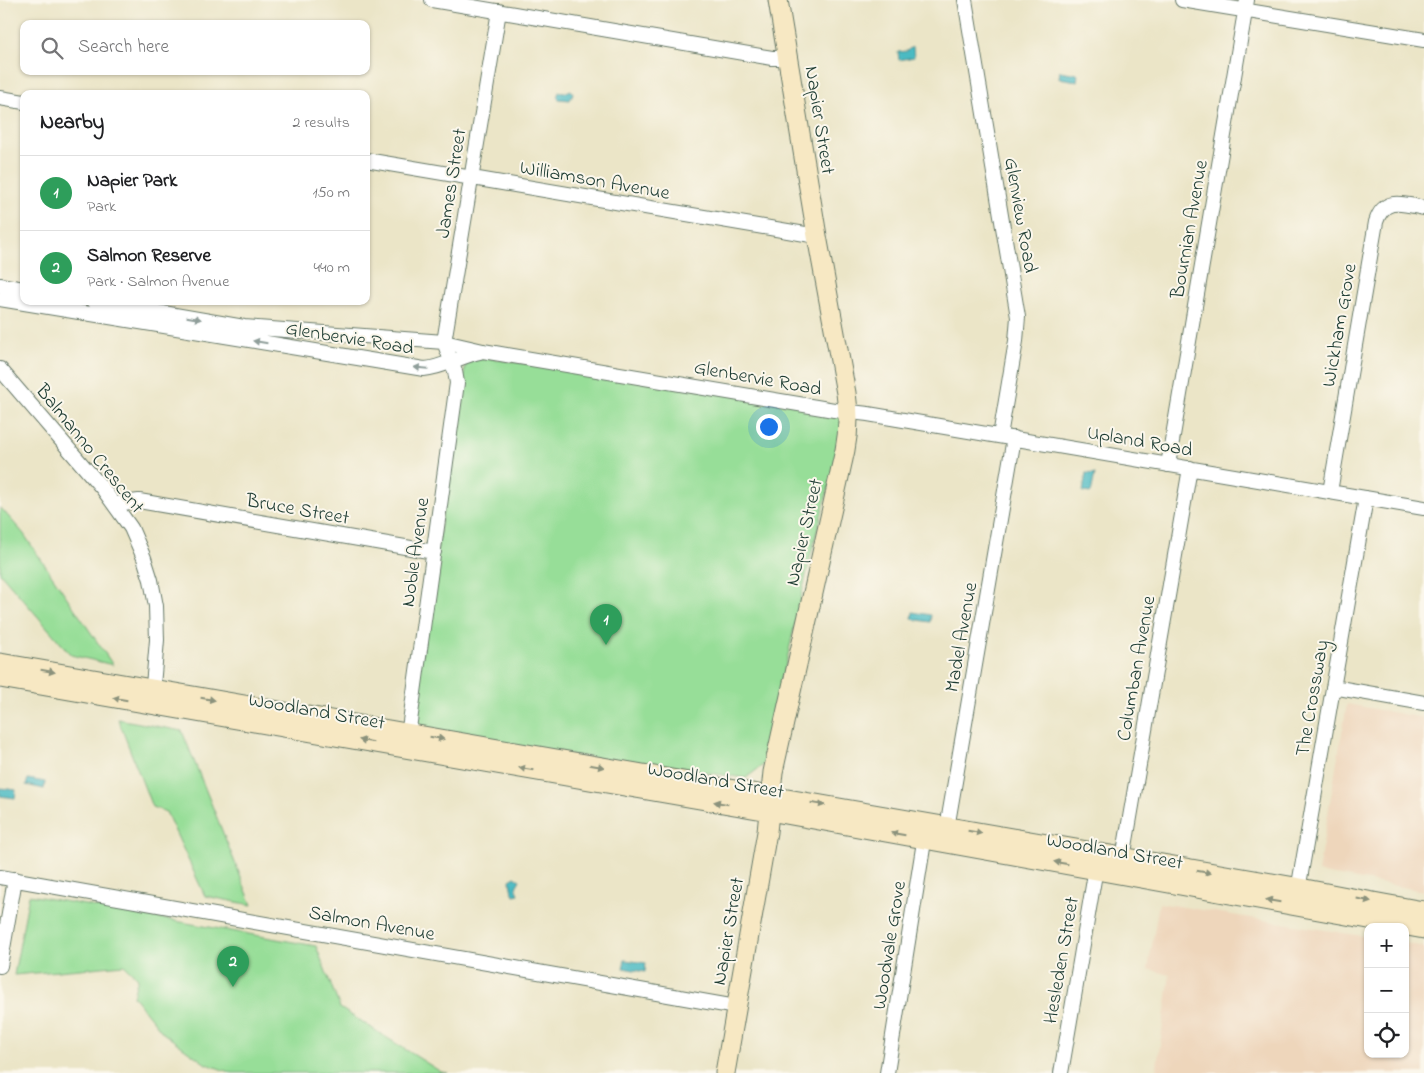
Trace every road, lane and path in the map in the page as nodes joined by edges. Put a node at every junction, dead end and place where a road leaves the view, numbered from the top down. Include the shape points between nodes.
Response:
1 (432, 0) edge
2 (778, 0) edge
3 (965, 0) edge
4 (1182, 0) edge
5 (1246, 5) edge
6 (499, 11) junction
7 (1424, 40) edge
8 (788, 58) junction
9 (0, 98) edge
10 (20, 101) edge
11 (370, 161) edge
12 (471, 178) junction
13 (1424, 208) edge
14 (817, 236) junction
15 (0, 285) edge
16 (20, 288) edge
17 (0, 299) edge
18 (20, 302) edge
19 (36, 305) edge
20 (117, 305) edge
21 (444, 342) junction
22 (484, 351) junction
23 (451, 361) junction
24 (0, 370) edge
25 (849, 411) junction
26 (1007, 437) junction
27 (1168, 465) junction
28 (1190, 468) junction
29 (1330, 492) junction
30 (1366, 498) junction
31 (115, 504) junction
32 (154, 504) junction
33 (1424, 508) edge
34 (124, 518) junction
35 (434, 552) junction
36 (0, 663) edge
37 (0, 678) edge
38 (1333, 687) junction
39 (152, 697) junction
40 (1424, 703) edge
41 (408, 741) junction
42 (770, 803) junction
43 (926, 831) junction
44 (946, 835) junction
45 (1097, 862) junction
46 (1122, 866) junction
47 (0, 877) edge
48 (15, 879) junction
49 (1297, 897) junction
50 (1424, 911) edge
51 (1424, 929) edge
52 (0, 966) edge
53 (736, 1007) junction
54 (724, 1073) edge
55 (887, 1073) edge
56 (1061, 1073) edge

1 - 6 street
2 - 8 main road, Napier Street
3 - 26 street, Glenview Road via 1018,317
4 - 5 street
5 - 7 street
5 - 27 street, Bournian Avenue
6 - 8 street via 772,58
6 - 12 street, James Street
8 - 14 main road, Napier Street
9 - 10 street
11 - 12 street, Williamson Avenue
12 - 14 street, Williamson Avenue
12 - 21 street, James Street
13 - 29 street, Wickham Grove via 1394,203 1384,207 1376,222
14 - 25 main road, Napier Street
15 - 16 street
18 -> 17 street, Glenbervie Road
23 -> 19 street, Glenbervie Road via 435,369 424,370
20 -> 21 street, Glenbervie Road via 244,327
21 - 22 street, Glenbervie Road
21 - 23 street, James Street
22 - 23 street, Glenbervie Road
22 - 25 street, Glenbervie Road
23 - 35 street, Noble Avenue via 457,383
24 - 31 street, Balmanno Crescent
25 - 26 street, Upland Road
25 - 42 main road, Napier Street via 845,450 773,772
26 - 27 street, Upland Road
26 - 44 street, Madel Avenue
27 - 28 street, Upland Road
28 - 29 street, Upland Road
28 - 46 street, Columban Avenue
29 - 30 street, Upland Road
30 - 33 street, Upland Road
30 - 38 street, The Crossway
31 - 32 street, Bruce Street via 138,501
31 - 34 street, Balmanno Crescent
32 - 34 street
32 - 35 street, Bruce Street
34 - 39 street, Balmanno Crescent via 144,558 156,606
35 - 41 street, Noble Avenue
36 -> 39 main road, Woodland Street
39 -> 37 main road, Woodland Street
38 - 40 street
38 - 49 street, The Crossway
39 - 41 main road, Woodland Street
41 - 42 main road, Woodland Street
42 - 43 main road, Woodland Street
42 - 53 main road, Napier Street
43 - 44 main road, Woodland Street
43 - 55 street, Woodvale Grove
44 - 45 main road, Woodland Street
45 - 46 main road, Woodland Street
45 - 56 street, Hesleden Street
46 - 49 main road, Woodland Street
47 - 48 street, Salmon Avenue
48 - 52 street
48 - 53 street, Salmon Avenue
49 -> 50 main road, Woodland Street
49 - 51 main road, Woodland Street
53 - 54 main road, Napier Street

